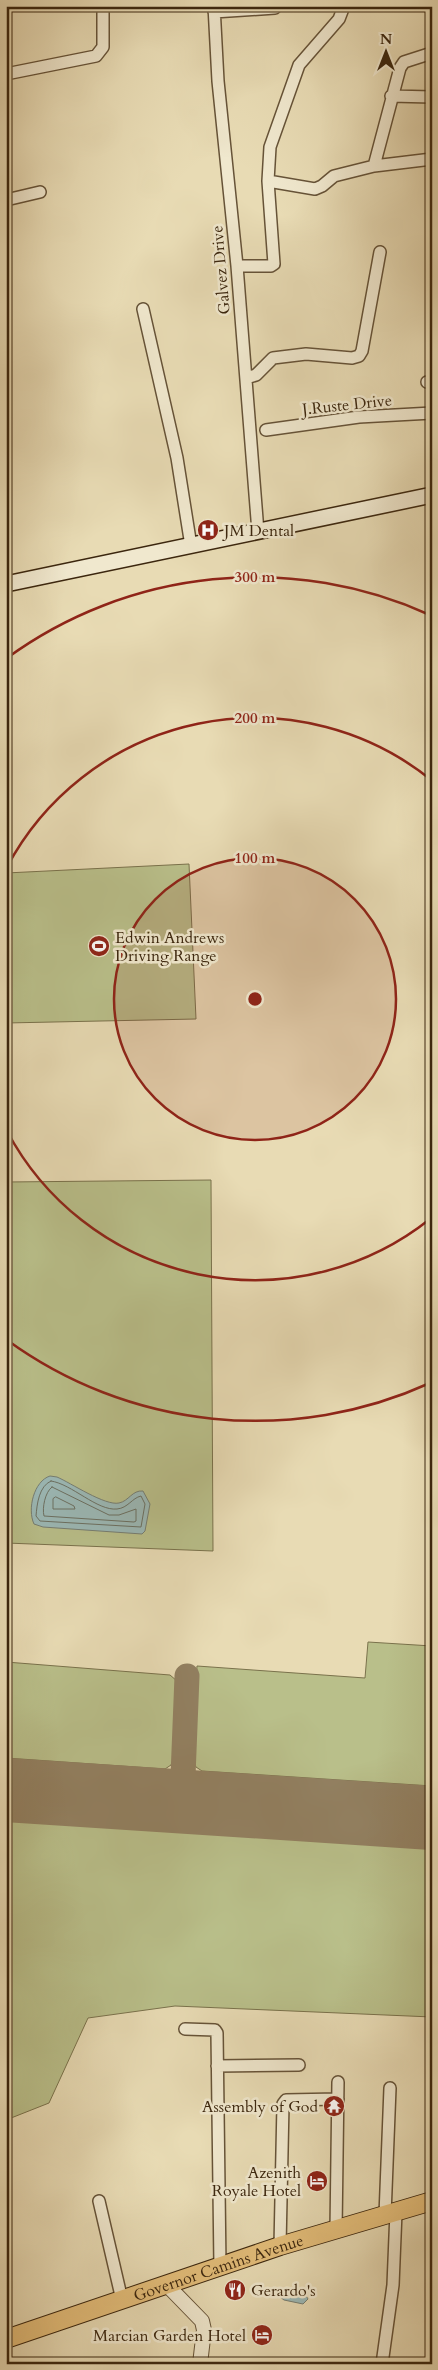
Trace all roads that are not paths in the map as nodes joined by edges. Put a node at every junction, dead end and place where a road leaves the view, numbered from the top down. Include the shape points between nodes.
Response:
1 (103, 6) edge
2 (344, 6) edge
3 (275, 8) dead end
4 (214, 9) edge
5 (432, 53) edge
6 (6, 74) edge
7 (391, 96) junction
8 (432, 97) edge
9 (432, 159) edge
10 (374, 166) junction
11 (268, 181) junction
12 (40, 192) dead end
13 (6, 200) edge
14 (380, 252) dead end
15 (237, 266) junction
16 (143, 309) dead end
17 (246, 378) junction
18 (432, 413) edge
19 (266, 430) dead end
20 (432, 495) edge
21 (258, 532) junction
22 (191, 546) junction
23 (6, 584) edge
24 (185, 2030) dead end
25 (299, 2065) dead end
26 (217, 2066) junction
27 (338, 2082) dead end
28 (390, 2088) dead end
29 (338, 2099) junction
30 (99, 2201) dead end
31 (432, 2201) edge
32 (390, 2213) junction
33 (336, 2230) junction
34 (280, 2246) junction
35 (220, 2266) junction
36 (167, 2285) junction
37 (122, 2300) junction
38 (6, 2339) edge
39 (200, 2364) edge
40 (382, 2364) edge

1 - 6 street via 103,47 96,56
2 - 11 street via 339,19 299,65 270,147
3 - 4 street
4 - 15 street, Galvez Drive
5 - 7 street via 404,62
7 - 8 street
7 - 10 street
9 - 10 street
10 - 11 street via 334,176 315,189
11 - 15 street via 274,264
12 - 13 street
14 - 17 street via 359,356 306,354 273,358 256,375
15 - 17 street, Galvez Drive
16 - 22 street via 177,458
17 - 21 street, Galvez Drive
18 - 19 street, J.Ruste Drive via 360,417
20 - 21 main road
21 - 22 main road
22 - 23 main road
24 - 26 street via 217,2031
25 - 26 street
26 - 35 street
27 - 29 street
28 - 32 street
29 - 33 street
29 - 34 street via 286,2100 281,2108
30 - 37 street
31 - 32 main road, Governor Camins Avenue
32 - 33 main road, Governor Camins Avenue
32 - 40 street via 393,2285
33 - 34 main road, Governor Camins Avenue
34 - 35 main road, Governor Camins Avenue
35 - 36 main road, Governor Camins Avenue
36 - 37 main road, Governor Camins Avenue
36 - 39 street via 202,2321
37 - 38 main road, Governor Camins Avenue

